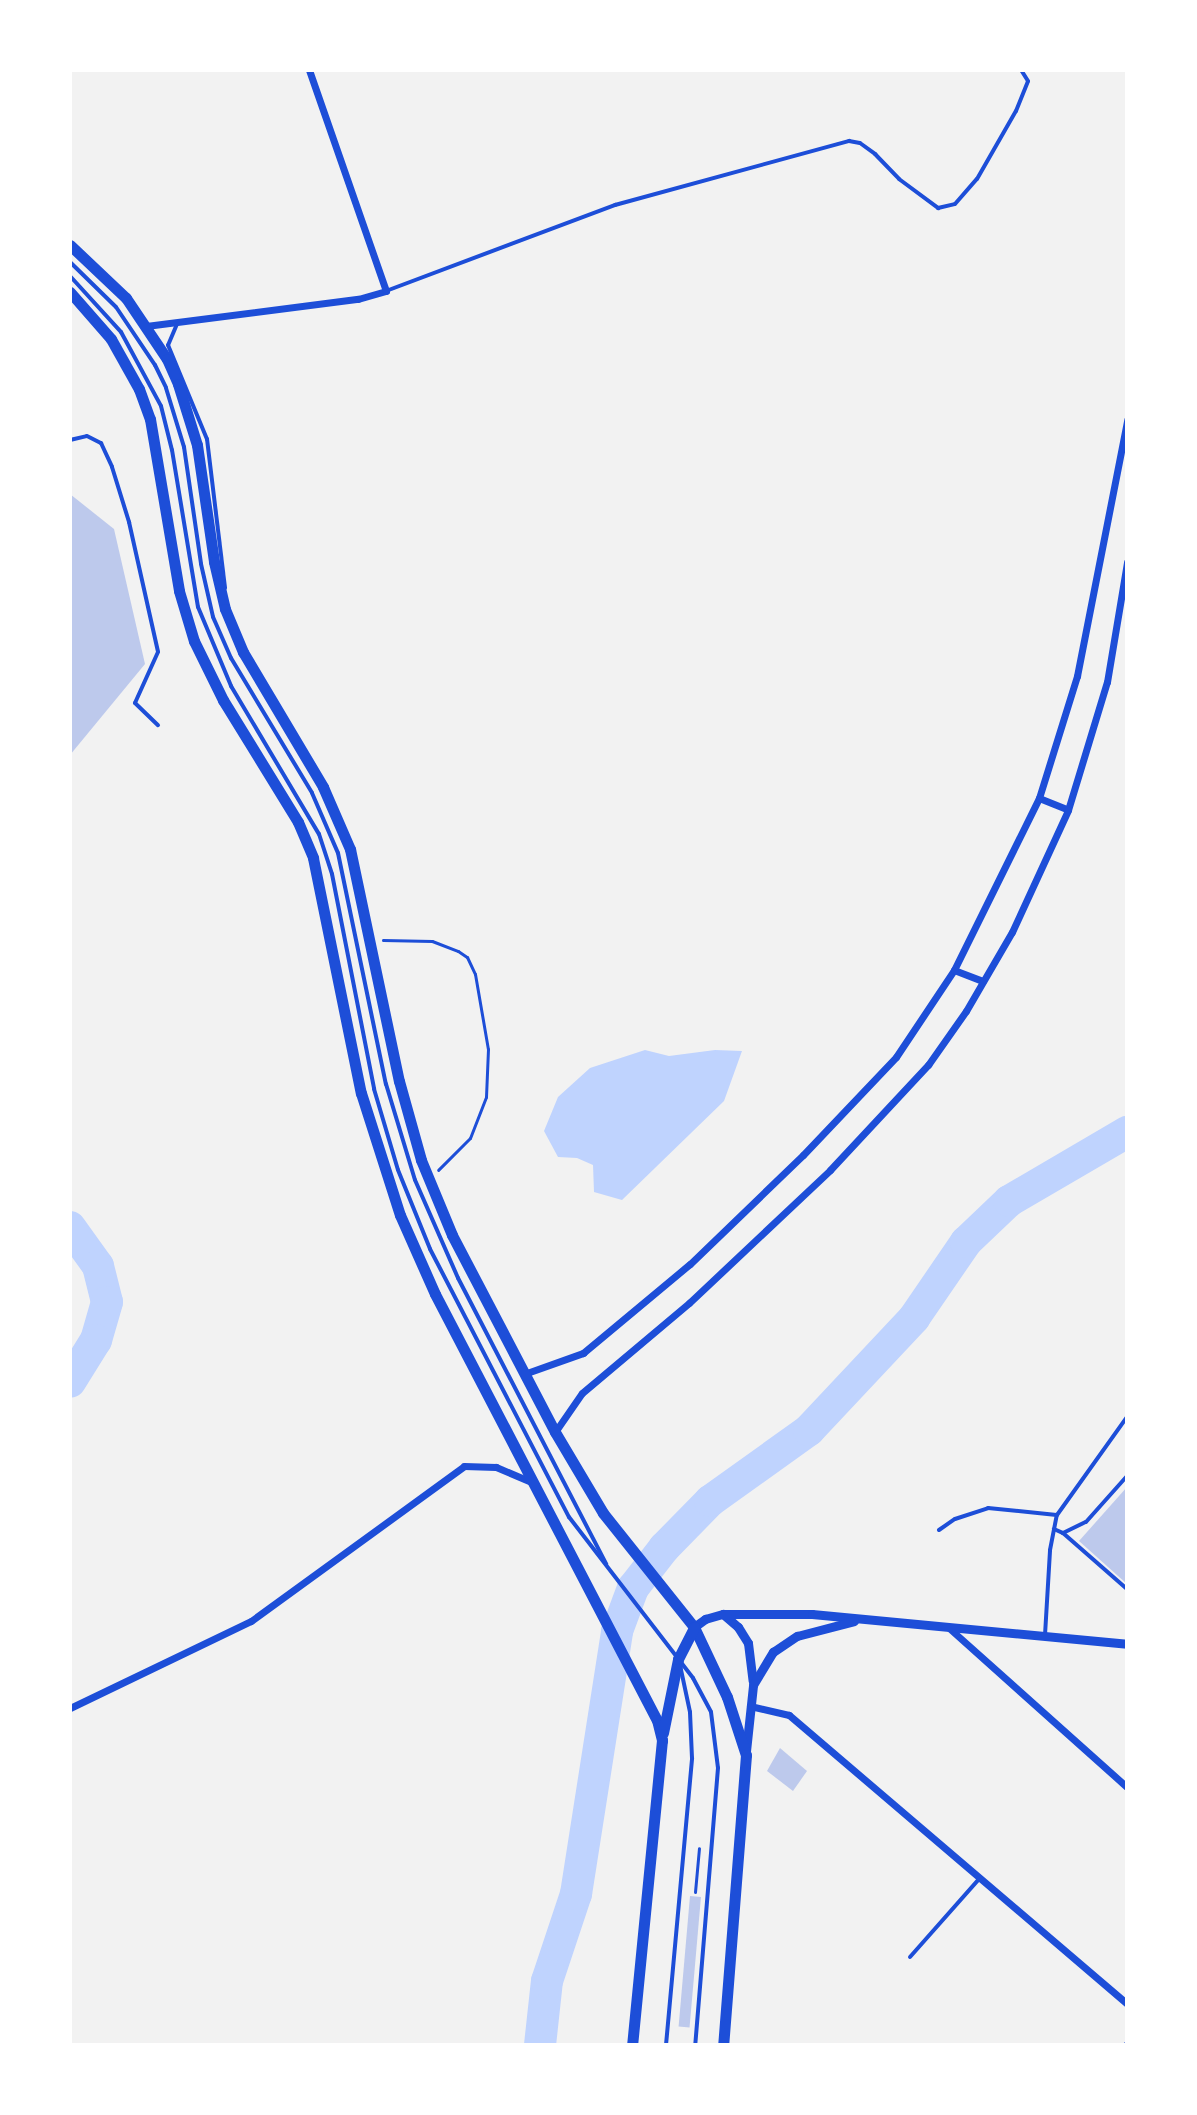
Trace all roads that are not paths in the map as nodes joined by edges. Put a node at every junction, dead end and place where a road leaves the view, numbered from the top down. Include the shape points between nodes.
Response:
1 (309, 70) edge
2 (1021, 70) edge
3 (70, 245) edge
4 (70, 262) edge
5 (70, 276) edge
6 (386, 291) junction
7 (70, 292) edge
8 (178, 321) junction
9 (146, 326) junction
10 (1127, 420) edge
11 (70, 440) edge
12 (1127, 562) edge
13 (243, 652) junction
14 (158, 725) dead end
15 (1039, 798) junction
16 (1068, 810) junction
17 (954, 970) junction
18 (983, 981) junction
19 (524, 1374) junction
20 (1127, 1417) edge
21 (555, 1432) junction
22 (1127, 1476) edge
23 (532, 1482) junction
24 (1057, 1515) junction
25 (1054, 1529) junction
26 (939, 1530) dead end
27 (1063, 1533) junction
28 (611, 1573) junction
29 (1127, 1589) edge
30 (723, 1614) junction
31 (866, 1619) junction
32 (694, 1627) junction
33 (949, 1628) junction
34 (1045, 1637) junction
35 (1127, 1644) edge
36 (678, 1659) junction
37 (753, 1685) junction
38 (750, 1706) junction
39 (70, 1708) edge
40 (662, 1740) junction
41 (746, 1755) junction
42 (1127, 1787) edge
43 (981, 1877) junction
44 (910, 1957) dead end
45 (1127, 2004) edge
46 (634, 2043) edge
47 (666, 2045) edge
48 (695, 2045) edge
49 (723, 2045) edge

1 - 6 street
2 - 6 lane via 1028,81 1016,111 977,179 955,204 938,208 875,154 849,141 615,205
3 - 9 main road via 126,298
4 - 28 lane via 116,307 166,388 184,447 213,617 231,658 322,812 341,863 386,1084 409,1164 458,1278
5 - 28 lane via 103,309 151,383 172,450 192,588 206,631 231,686 319,834 332,874 374,1089 419,1223 554,1492
6 - 8 street
7 - 23 main road via 111,339 139,389 150,419 179,591 194,641 223,700 298,822 313,858 351,1051 385,1175 435,1294
8 - 9 street
8 - 13 lane via 168,345 207,439 227,598
9 - 13 main road via 167,359 192,426 214,562
10 - 15 street via 1077,676
11 - 14 lane via 87,436 101,443 129,522 158,652 135,703
12 - 16 street via 1107,682
13 - 19 main road via 343,827 357,870 399,1081 427,1176
15 - 16 street
15 - 17 street
16 - 18 street via 1012,932
17 - 18 street
17 - 19 street via 896,1057 690,1264 583,1353
18 - 21 street via 928,1065 830,1170 689,1303 582,1393
19 - 21 main road
20 - 24 lane
21 - 32 main road via 624,1543
22 - 27 lane via 1086,1522
23 - 39 street via 496,1467 464,1466 251,1621
23 - 40 main road via 652,1706
24 - 25 lane
24 - 26 lane via 988,1508
25 - 27 lane
25 - 34 lane
27 - 29 lane
28 - 36 lane
30 - 31 street
30 - 32 street
30 - 37 street via 748,1643
31 - 33 street
31 - 37 street via 783,1643
32 - 36 main road
32 - 41 main road via 718,1672
33 - 34 street
33 - 42 street
34 - 35 street
36 - 40 main road
36 - 47 lane via 690,1712 692,1758
36 - 48 lane via 704,1693 718,1746
37 - 38 street
38 - 41 street
38 - 43 street via 789,1715
40 - 46 main road
41 - 49 main road
43 - 44 lane
43 - 45 street

